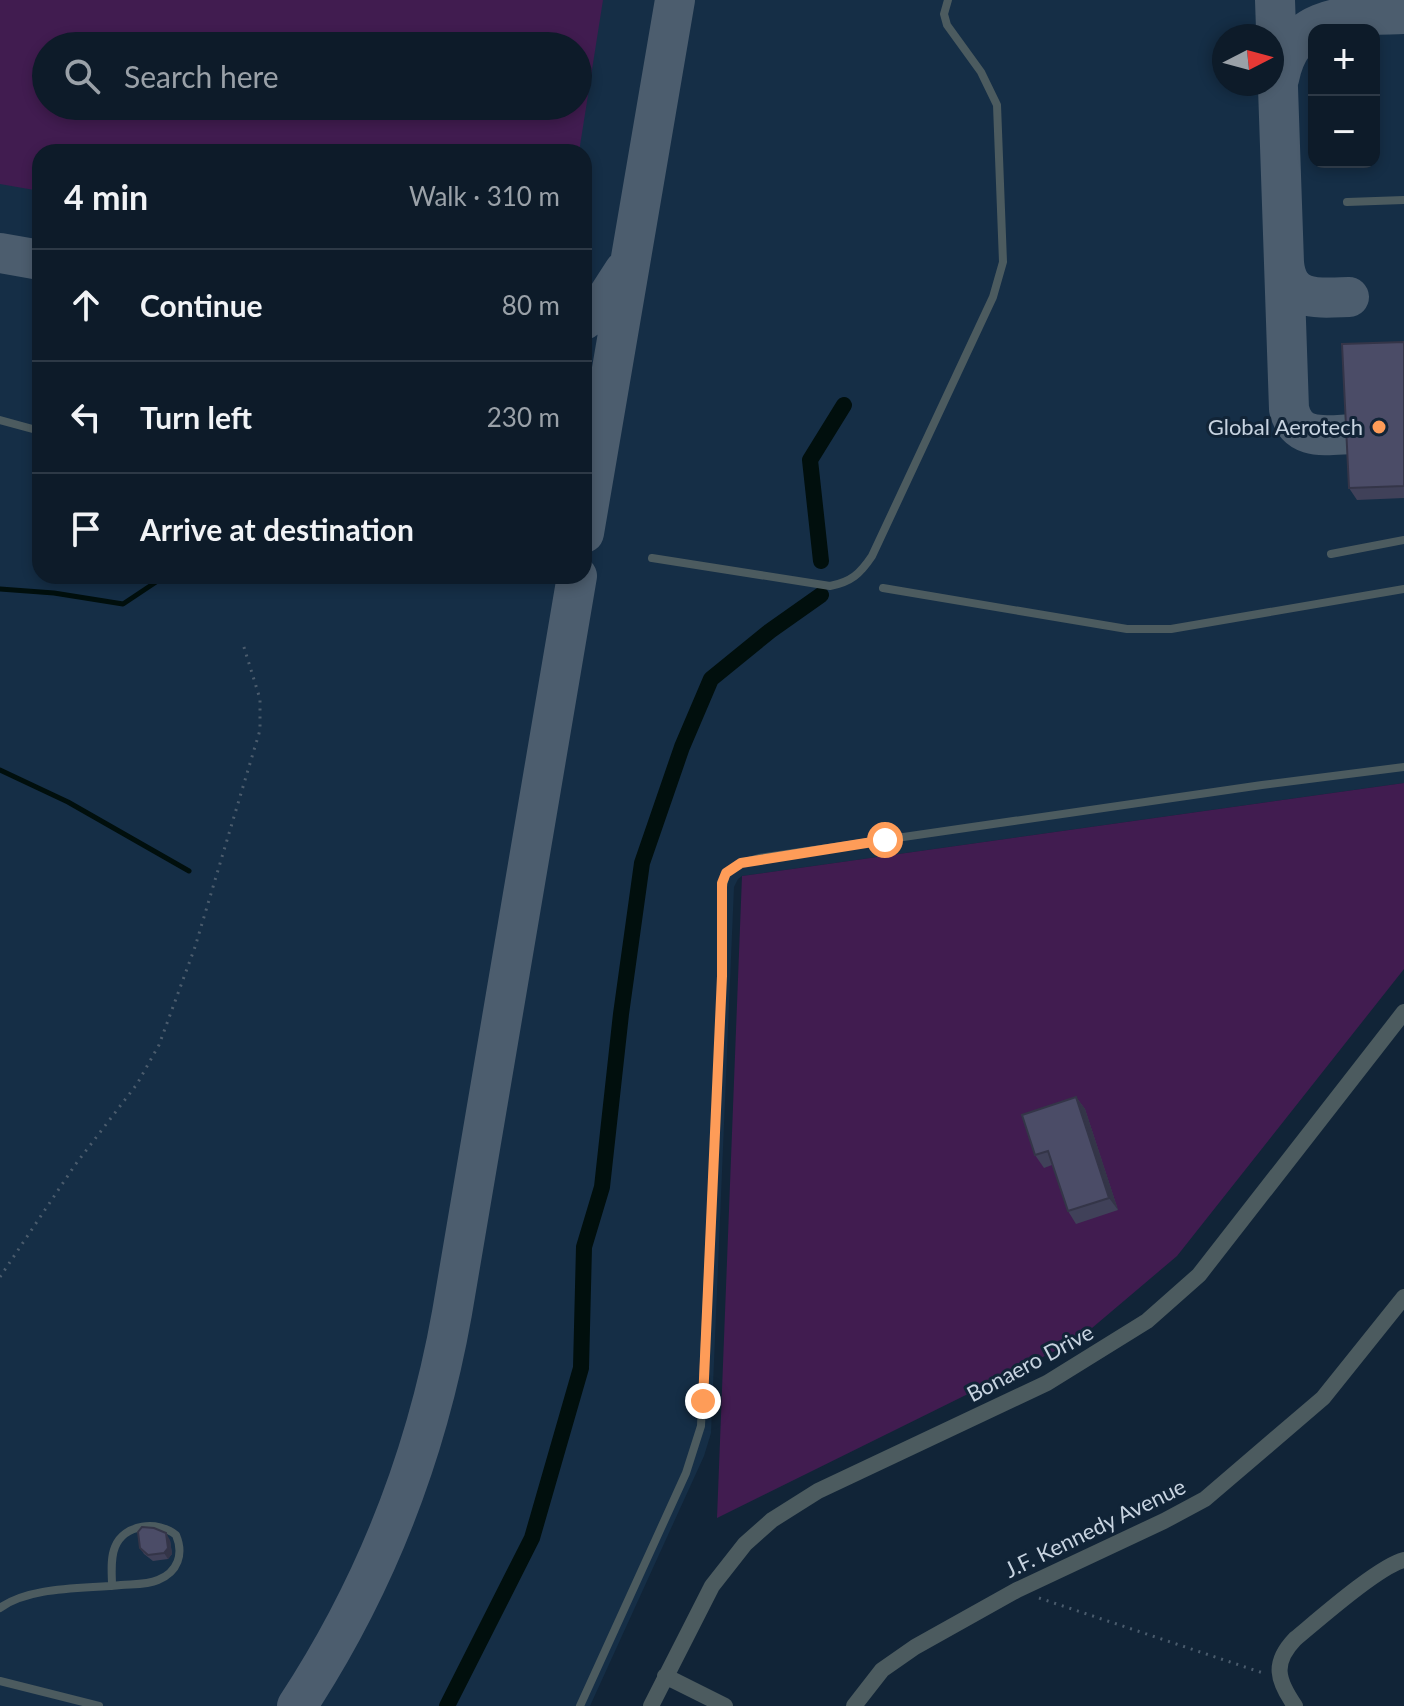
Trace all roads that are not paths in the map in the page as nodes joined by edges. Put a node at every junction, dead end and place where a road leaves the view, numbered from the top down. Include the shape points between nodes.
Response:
1 (948, 0) edge
2 (1404, 200) edge
3 (1347, 202) dead end
4 (0, 420) edge
5 (32, 429) edge
6 (1404, 540) edge
7 (1331, 554) dead end
8 (652, 558) dead end
9 (883, 588) dead end
10 (1404, 589) edge
11 (1404, 767) edge
12 (1404, 1012) edge
13 (1404, 1297) edge
14 (1404, 1560) edge
15 (112, 1586) junction
16 (0, 1608) edge
17 (665, 1676) junction
18 (0, 1681) edge
19 (99, 1706) edge
20 (580, 1706) edge
21 (651, 1706) edge
22 (725, 1706) edge
23 (854, 1706) edge
24 (1295, 1706) edge

1 - 8 lane via 947,25 997,105 1003,262 993,297 872,556 857,576 830,586
2 - 3 lane
4 - 5 lane
6 - 7 lane
9 - 10 lane via 1127,629 1171,629
11 - 20 lane via 759,858 726,873 701,1426 686,1473
12 - 17 street, Bonaero Drive via 1189,1285 1147,1321 1062,1375 818,1491 772,1520 717,1577
13 - 23 street, J.F. Kennedy Avenue via 1330,1391 1205,1499 1017,1590 896,1658
14 - 24 street via 1389,1566 1284,1650 1279,1678
15 - 15 lane via 154,1582 171,1572 181,1552 176,1535 160,1526 125,1533 113,1553
15 - 16 lane via 37,1593
17 - 21 street, Bonaero Drive
17 - 22 street
18 - 19 lane

